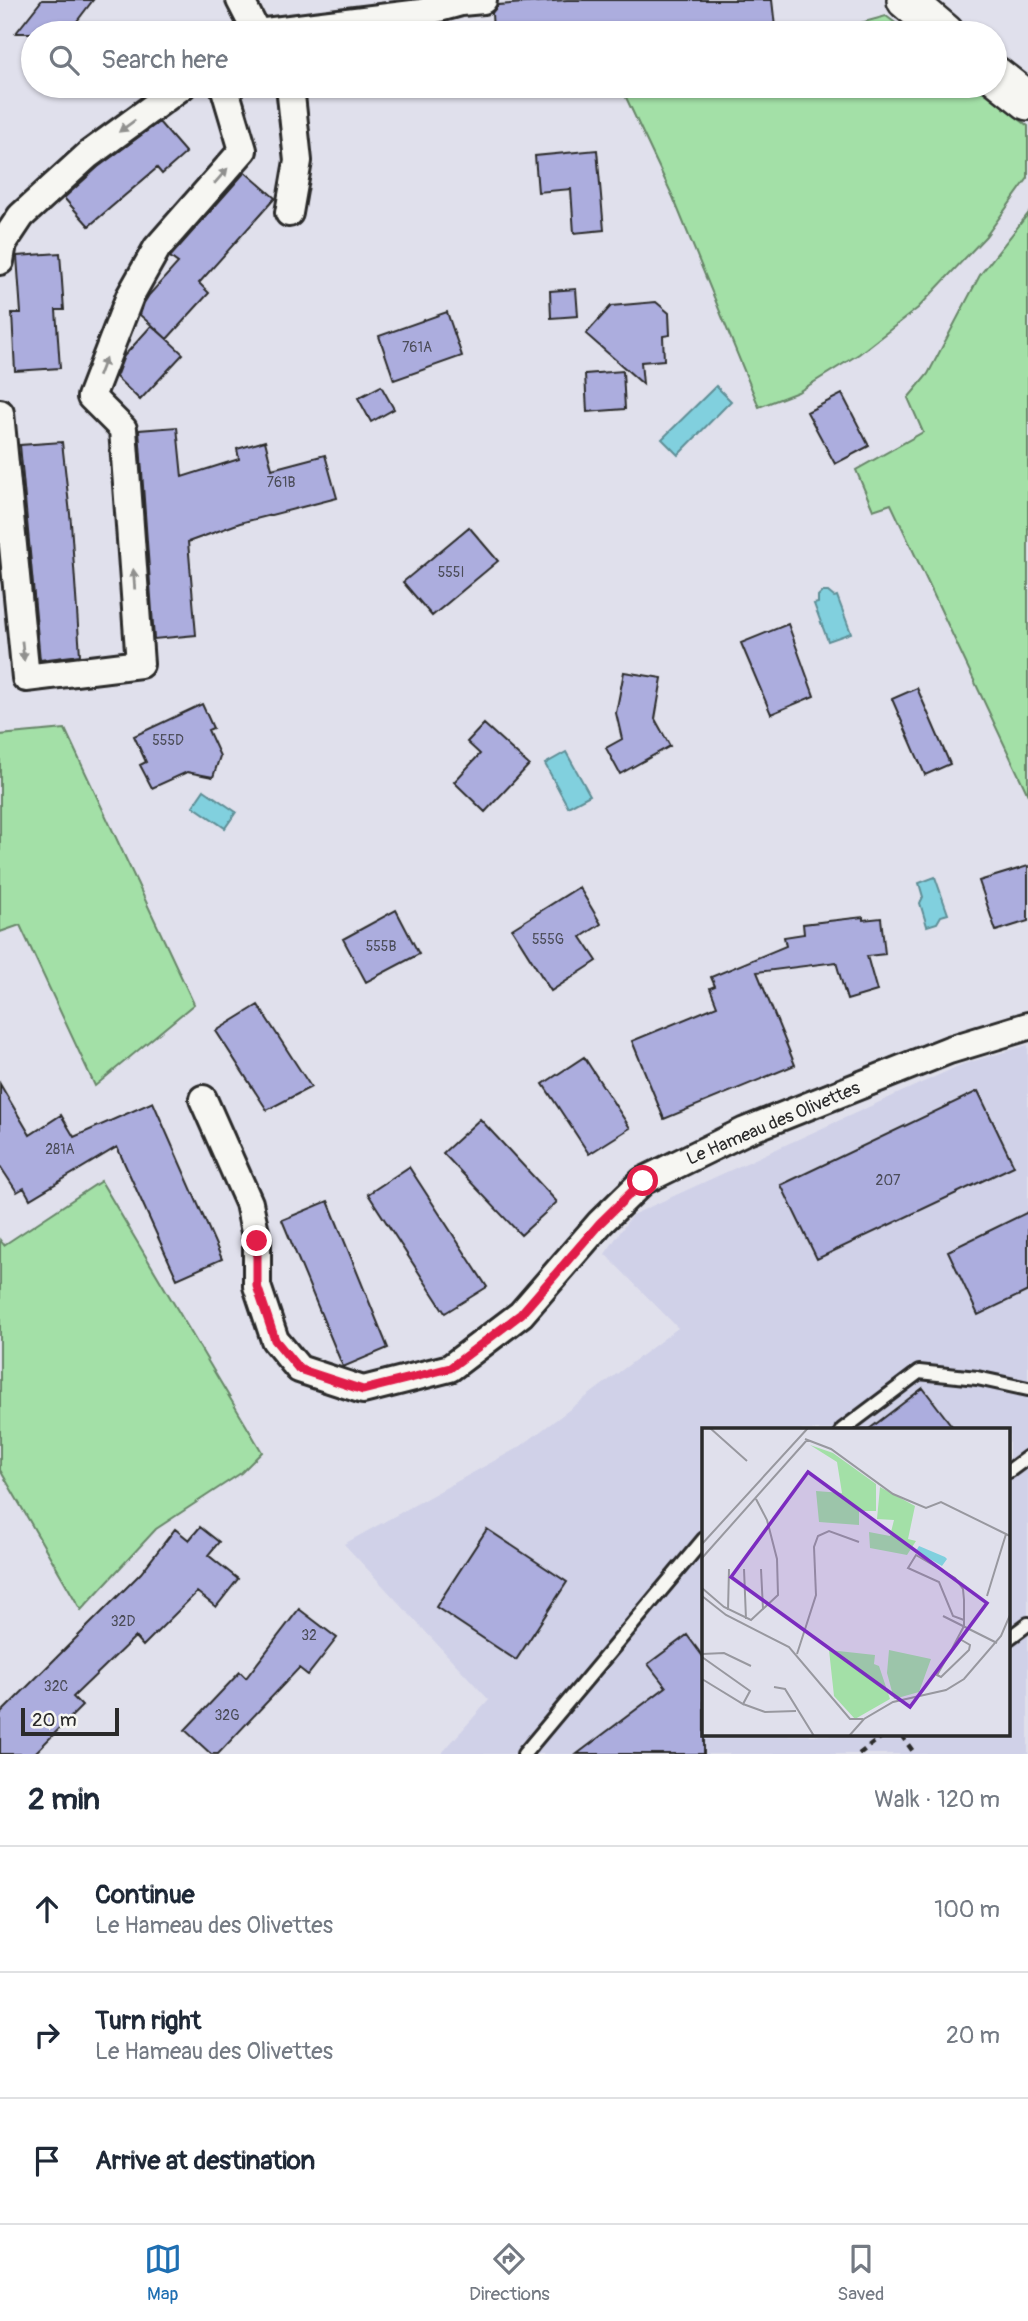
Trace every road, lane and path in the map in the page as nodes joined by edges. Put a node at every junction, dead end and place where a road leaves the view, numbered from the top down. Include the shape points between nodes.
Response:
1 (240, 0) edge
2 (483, 0) edge
3 (906, 0) edge
4 (361, 10) edge
5 (251, 21) edge
6 (311, 21) edge
7 (930, 21) edge
8 (1007, 84) edge
9 (166, 98) edge
10 (228, 98) edge
11 (291, 98) edge
12 (1028, 101) edge
13 (289, 213) dead end
14 (0, 261) edge
15 (0, 413) edge
16 (1028, 1027) edge
17 (203, 1099) dead end
18 (1028, 1389) edge
19 (845, 1428) edge
20 (1028, 1457) edge
21 (1010, 1470) edge
22 (702, 1541) edge
23 (1028, 1623) edge
24 (1010, 1637) edge
25 (883, 1736) edge
26 (902, 1736) edge
27 (524, 1754) edge
28 (859, 1754) edge
29 (915, 1754) edge

1 - 5 street
2 - 4 street via 421,13
3 - 7 street
4 - 6 street
8 - 12 street
9 -> 14 street via 88,155 21,216 3,243
15 -> 10 street via 26,678 140,664 122,429 91,397 130,296 157,248 243,150
11 - 13 street via 298,161
16 - 17 street, Le Hameau des Olivettes via 949,1049 745,1130 643,1181 521,1314 450,1368 363,1390 299,1369 275,1340 257,1286 257,1241 249,1203
18 - 19 lane via 919,1372
20 - 21 lane
22 - 27 lane
23 - 24 lane
25 - 28 path
26 - 29 path

